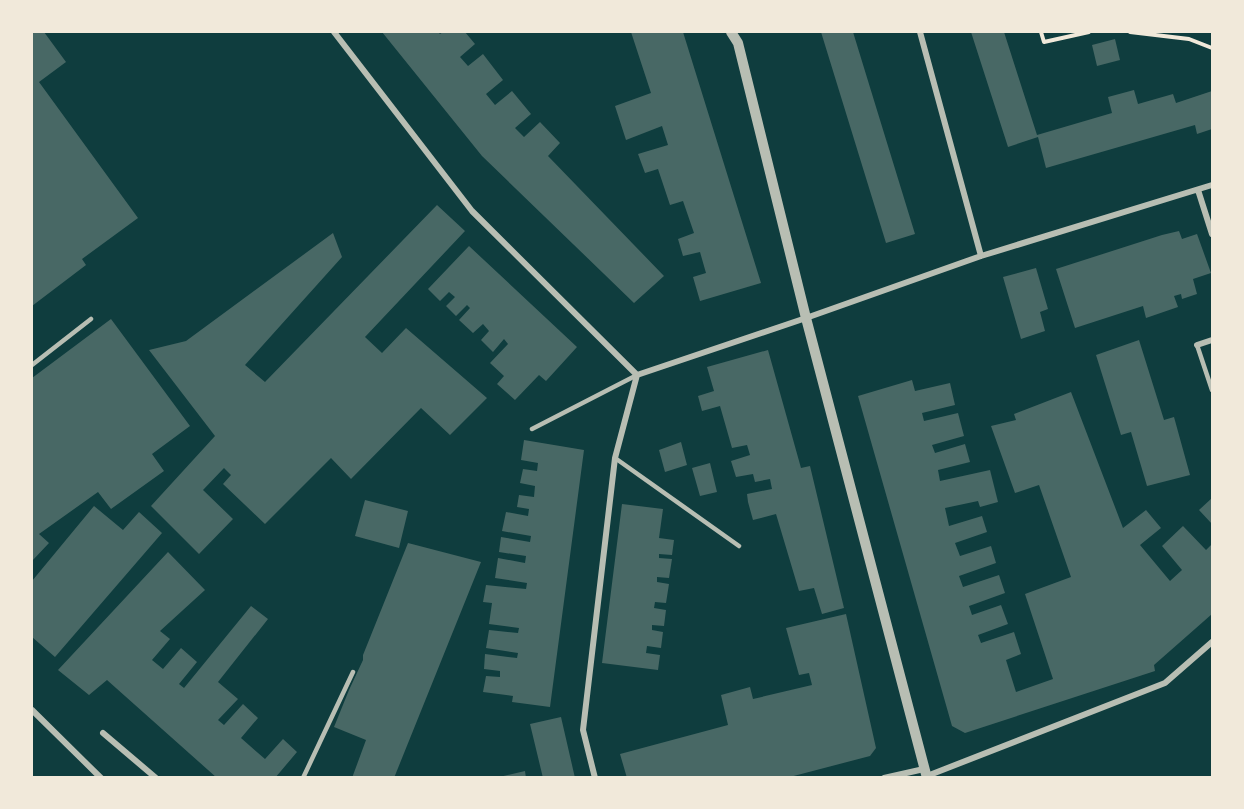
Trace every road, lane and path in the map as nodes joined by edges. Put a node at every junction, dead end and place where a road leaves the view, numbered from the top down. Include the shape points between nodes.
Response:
1 (334, 32) edge
2 (731, 32) edge
3 (737, 32) edge
4 (920, 32) edge
5 (1041, 32) edge
6 (1089, 32) edge
7 (1131, 32) edge
8 (738, 43) junction
9 (1212, 48) edge
10 (1212, 185) edge
11 (1198, 190) junction
12 (1212, 234) edge
13 (981, 256) junction
14 (806, 318) junction
15 (91, 319) dead end
16 (1212, 340) edge
17 (1197, 345) joint
18 (32, 365) edge
19 (637, 375) junction
20 (1212, 390) edge
21 (532, 429) dead end
22 (615, 458) junction
23 (739, 546) dead end
24 (1212, 642) edge
25 (353, 672) dead end
26 (32, 710) edge
27 (103, 733) dead end
28 (926, 774) edge
29 (101, 777) edge
30 (156, 777) edge
31 (303, 777) edge
32 (595, 777) edge
33 (884, 777) edge

1 - 19 street via 472,211
2 - 8 street
3 - 8 street
4 - 13 street
5 - 6 path via 1044,42
7 - 9 path via 1189,39
8 - 14 street
10 - 11 street
11 - 12 street
11 - 13 street
13 - 14 street
14 - 19 street
14 - 28 street
15 - 18 lane
16 - 17 street
17 - 20 lane
19 - 21 lane
19 - 22 street
22 - 23 lane
22 - 32 street via 583,730
24 - 28 street via 1165,683
25 - 31 lane
26 - 29 street
27 - 30 street
28 - 33 street

